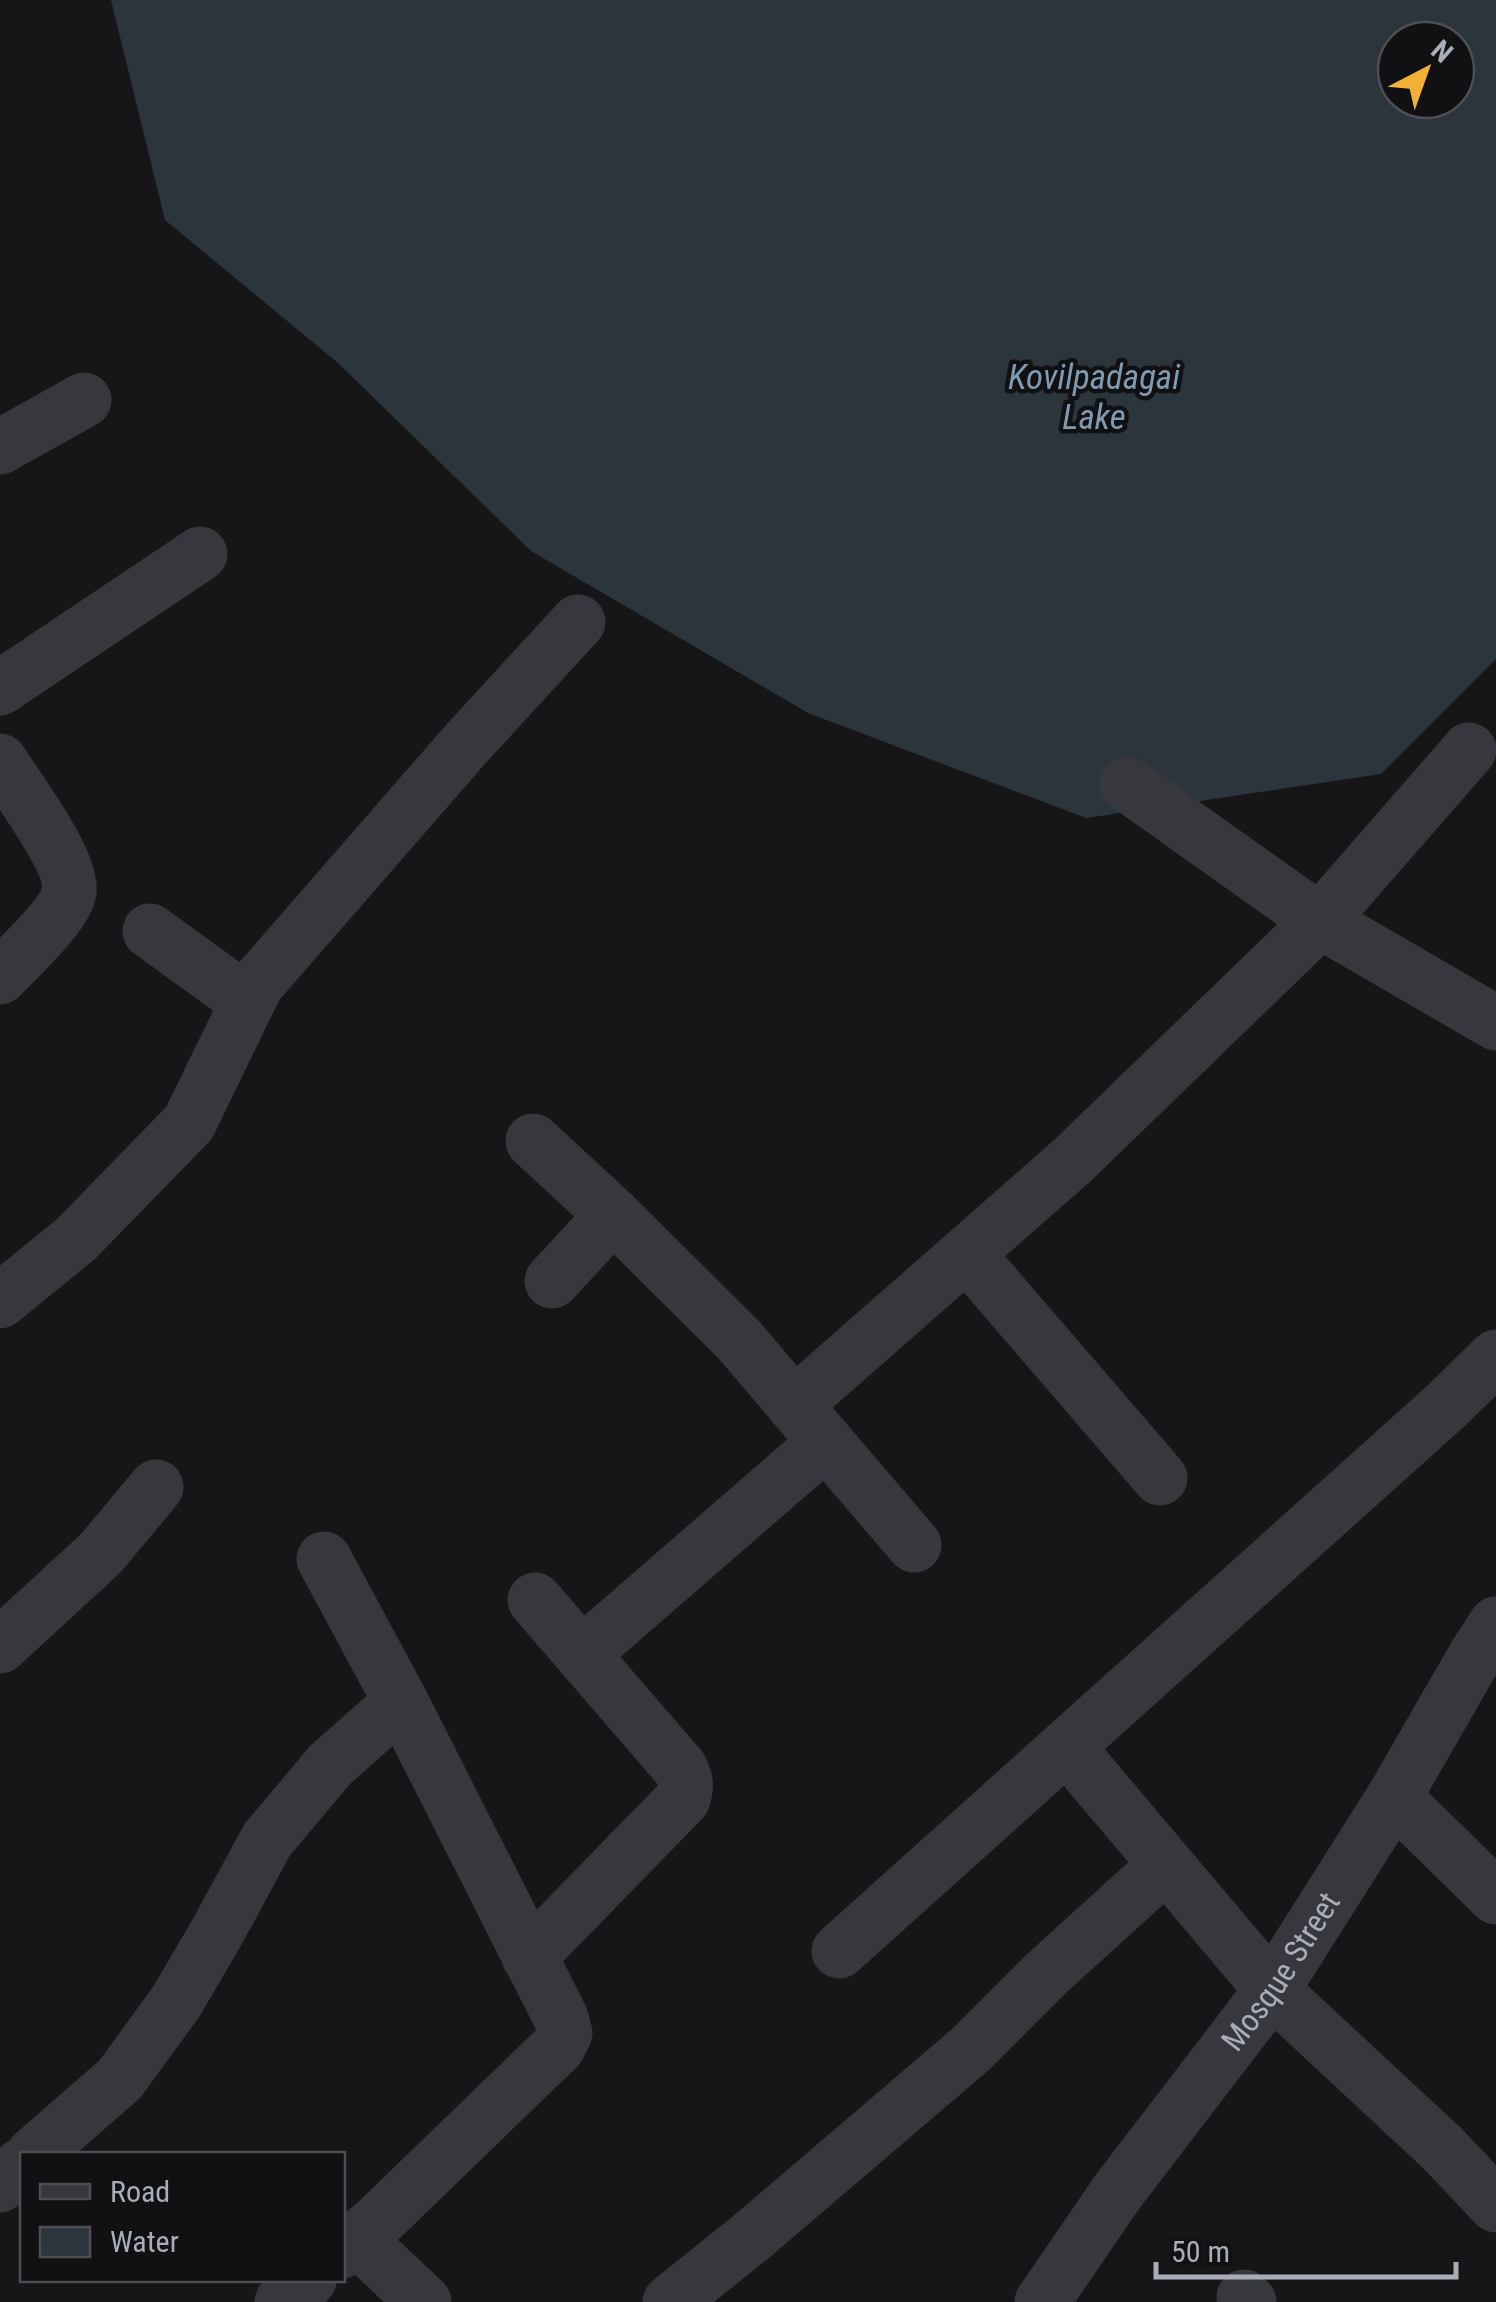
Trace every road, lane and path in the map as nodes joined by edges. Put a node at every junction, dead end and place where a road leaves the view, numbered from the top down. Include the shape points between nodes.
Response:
1 (84, 400) dead end
2 (0, 447) edge
3 (200, 554) dead end
4 (578, 622) dead end
5 (0, 688) edge
6 (1468, 750) dead end
7 (0, 761) edge
8 (1126, 784) dead end
9 (1320, 921) junction
10 (150, 931) dead end
11 (0, 977) edge
12 (248, 1002) junction
13 (1496, 1023) edge
14 (533, 1141) dead end
15 (613, 1215) junction
16 (967, 1254) junction
17 (552, 1281) dead end
18 (0, 1301) edge
19 (1496, 1357) edge
20 (809, 1423) junction
21 (1160, 1478) dead end
22 (156, 1488) dead end
23 (914, 1546) dead end
24 (324, 1558) dead end
25 (535, 1600) dead end
26 (1496, 1624) edge
27 (0, 1646) edge
28 (582, 1654) junction
29 (401, 1702) junction
30 (1066, 1747) junction
31 (1394, 1797) junction
32 (1166, 1865) junction
33 (1496, 1897) edge
34 (839, 1951) dead end
35 (529, 1957) junction
36 (1272, 1990) junction
37 (36, 2152) edge
38 (20, 2167) edge
39 (0, 2185) edge
40 (1496, 2205) edge
41 (350, 2245) edge
42 (307, 2282) edge
43 (282, 2302) edge
44 (424, 2302) edge
45 (670, 2302) edge
46 (1042, 2302) edge

1 - 2 street
3 - 5 street
4 - 12 street via 359,864
6 - 9 street
7 - 11 street via 63,860 69,892 56,917
8 - 9 street
9 - 13 street
9 - 16 street
10 - 12 street
12 - 18 street via 190,1124 76,1240
14 - 15 street
15 - 17 street
15 - 20 street via 738,1339
16 - 20 street
16 - 21 street
19 - 30 street
20 - 23 street
20 - 28 street
22 - 27 street via 101,1553
24 - 29 street
25 - 28 street
26 - 31 street, Mosque Street
28 - 35 street via 680,1768 686,1790
29 - 35 street
29 - 37 street via 330,1765 267,1840 176,2002 120,2079
30 - 32 street
30 - 34 street
31 - 33 street
31 - 36 street, Mosque Street
32 - 36 street
32 - 45 street via 971,2048
35 - 41 street via 566,2033 558,2048
36 - 40 street
36 - 46 street, Mosque Street
38 - 39 street
41 - 44 street
42 - 43 street

